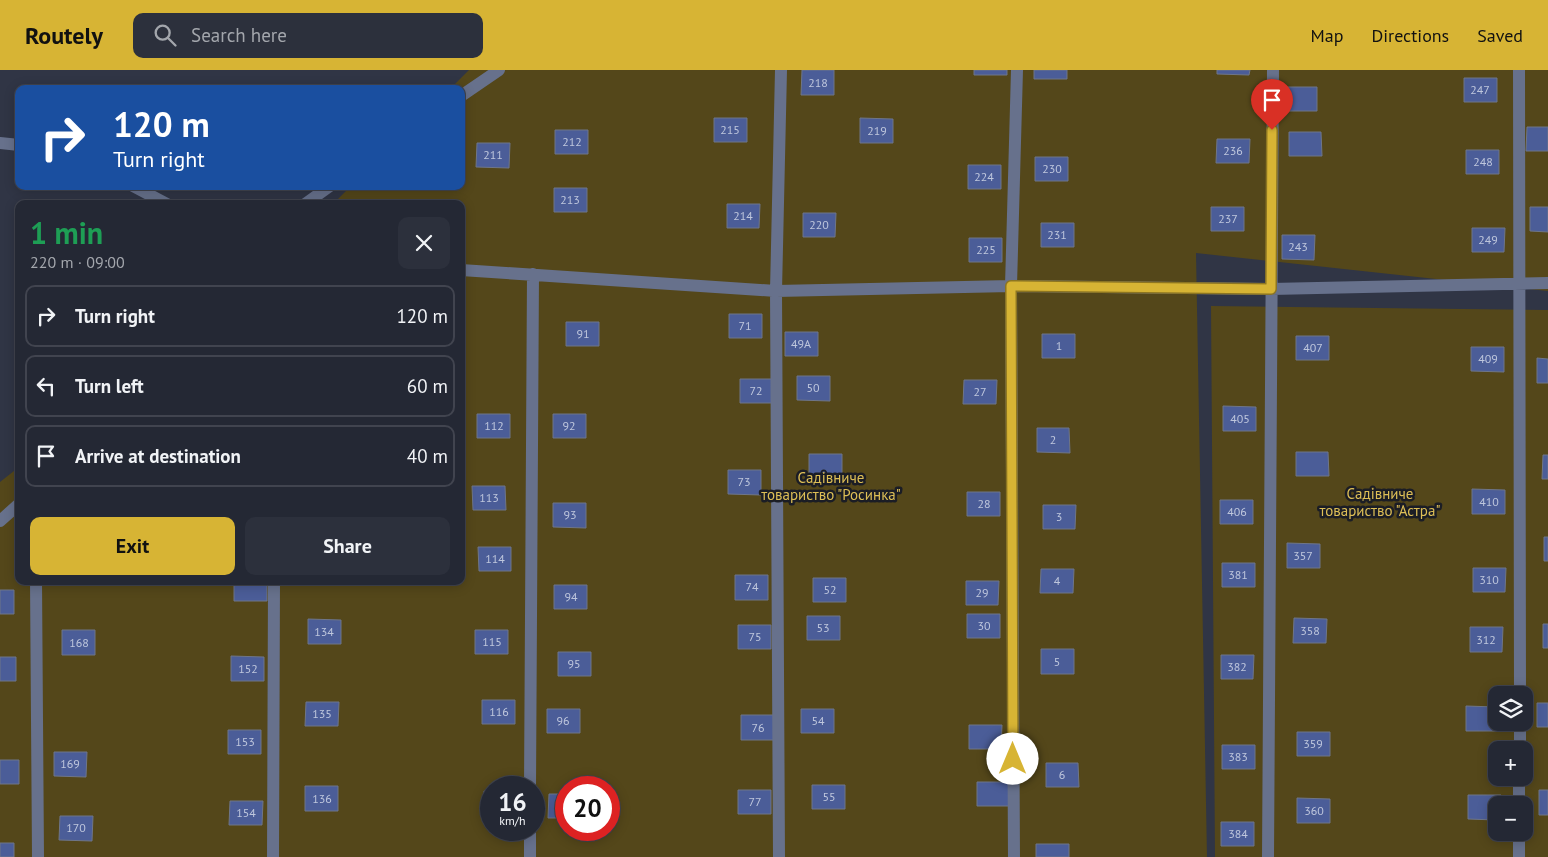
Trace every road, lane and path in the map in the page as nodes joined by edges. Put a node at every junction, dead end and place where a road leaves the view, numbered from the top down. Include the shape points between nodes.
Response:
1 (499, 70) edge
2 (781, 70) edge
3 (1017, 70) edge
4 (1272, 70) edge
5 (1519, 70) edge
6 (465, 93) edge
7 (0, 143) edge
8 (15, 145) edge
9 (141, 190) edge
10 (324, 190) edge
11 (159, 200) edge
12 (311, 200) edge
13 (465, 270) edge
14 (534, 274) junction
15 (1521, 283) junction
16 (1548, 283) edge
17 (1011, 286) junction
18 (1271, 289) junction
19 (776, 291) junction
20 (15, 508) edge
21 (0, 521) edge
22 (36, 585) edge
23 (274, 585) edge
24 (1520, 686) edge
25 (530, 776) edge
26 (530, 841) edge
27 (1519, 841) edge
28 (38, 857) edge
29 (273, 857) edge
30 (530, 857) edge
31 (779, 857) edge
32 (1014, 857) edge
33 (1268, 857) edge
34 (1519, 857) edge

1 - 6 street
2 - 19 street
3 - 17 street
4 - 18 street
5 - 15 street
7 - 8 street
9 - 11 street
10 - 12 street
13 - 14 street
14 - 19 street
14 - 25 street
15 - 16 street
15 - 18 street
15 - 24 street
17 - 18 street
17 - 19 street
17 - 32 street
18 - 33 street
19 - 31 street
20 - 21 street
22 - 28 street
23 - 29 street
26 - 30 street
27 - 34 street

